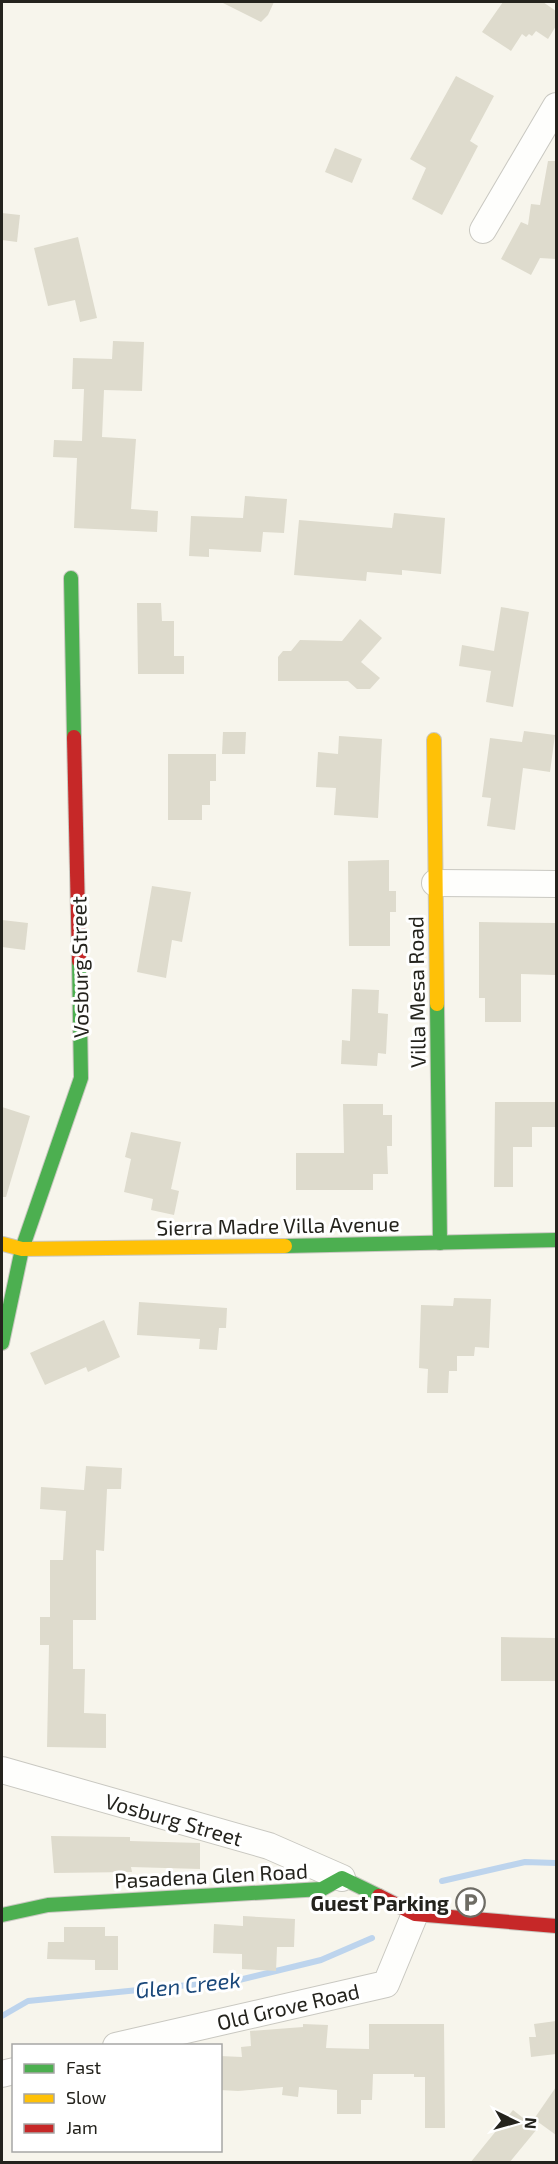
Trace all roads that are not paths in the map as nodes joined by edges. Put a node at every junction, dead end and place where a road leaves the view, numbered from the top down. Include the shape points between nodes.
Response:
1 (556, 106) edge
2 (483, 230) dead end
3 (71, 578) dead end
4 (434, 740) dead end
5 (435, 883) junction
6 (556, 884) edge
7 (556, 1240) edge
8 (440, 1243) junction
9 (2, 1244) edge
10 (22, 1249) junction
11 (2, 1343) edge
12 (2, 1770) edge
13 (342, 1878) junction
14 (415, 1914) junction
15 (2, 1916) edge
16 (556, 1926) edge
17 (125, 2044) edge

1 - 2 street
3 - 10 street, Vosburg Street via 81,1078
4 - 5 street, Villa Mesa Road
5 - 6 street
5 - 8 street, Villa Mesa Road
7 - 8 street, Sierra Madre Villa Avenue
8 - 10 street, Sierra Madre Villa Avenue
9 - 10 street, Sierra Madre Villa Avenue
10 - 11 street, Vosburg Street
12 - 13 street, Vosburg Street via 269,1846
13 - 14 street
13 - 15 street, Pasadena Glen Road via 322,1889 48,1905
14 - 16 street
14 - 17 street, Old Grove Road via 386,1984

